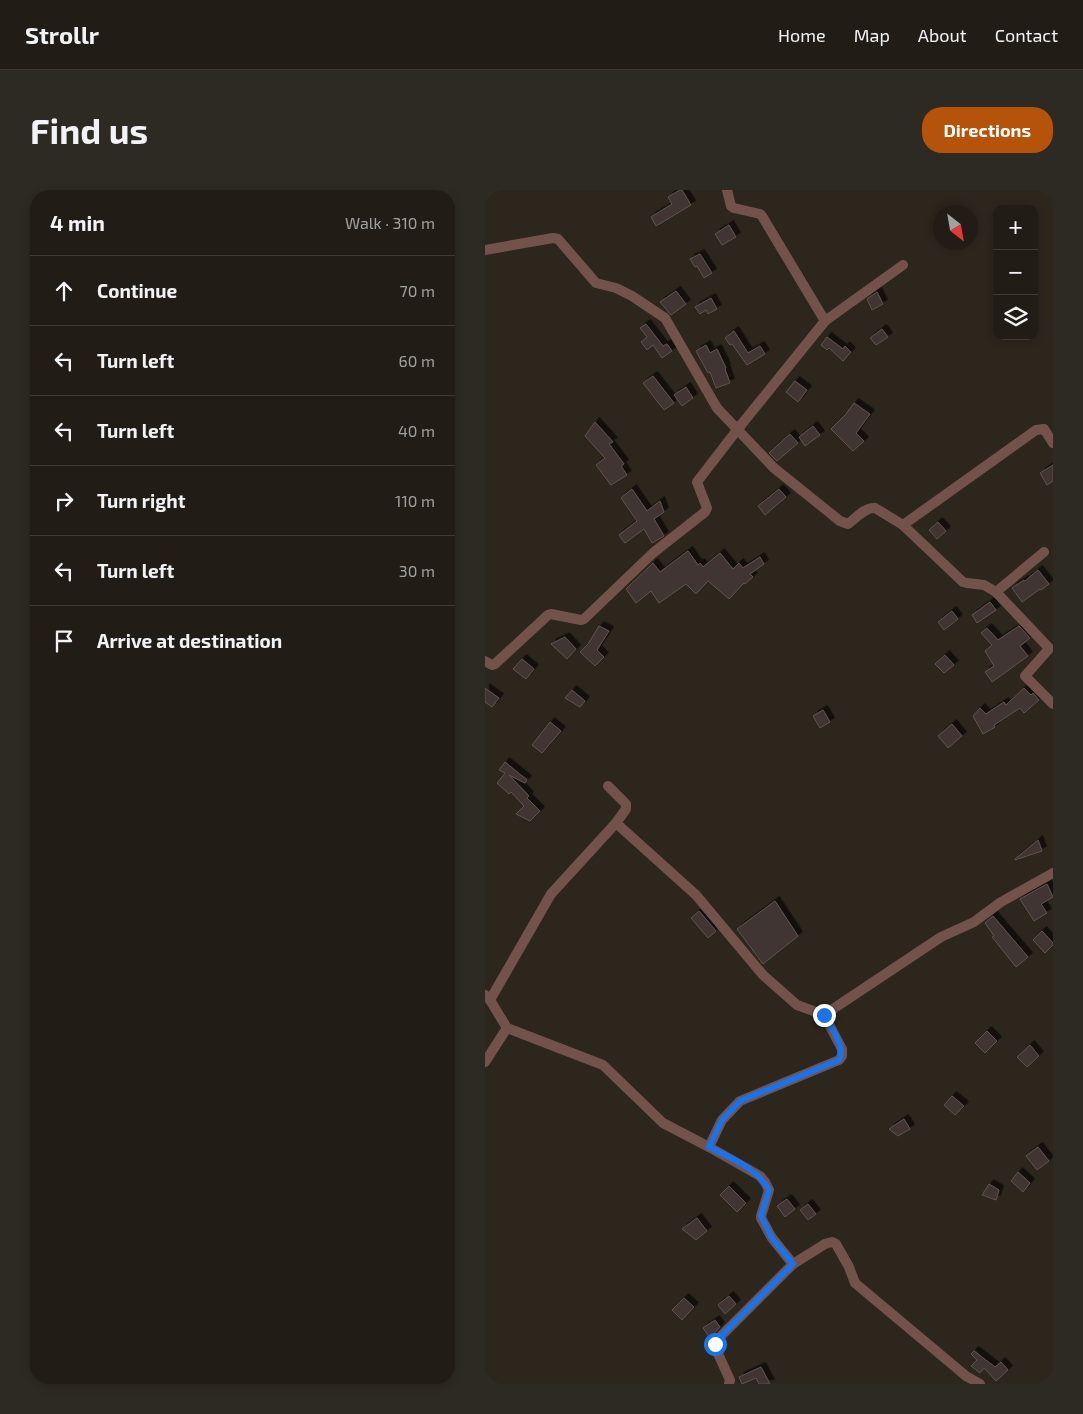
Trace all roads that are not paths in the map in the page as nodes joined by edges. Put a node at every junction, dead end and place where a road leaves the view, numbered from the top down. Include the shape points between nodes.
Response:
1 (727, 190) edge
2 (485, 250) edge
3 (903, 265) dead end
4 (825, 321) junction
5 (737, 430) junction
6 (1053, 443) edge
7 (903, 525) junction
8 (1044, 552) dead end
9 (995, 592) junction
10 (485, 662) edge
11 (1053, 704) edge
12 (608, 786) dead end
13 (616, 823) junction
14 (1053, 873) edge
15 (488, 997) edge
16 (824, 1015) junction
17 (507, 1028) junction
18 (485, 1062) edge
19 (709, 1147) junction
20 (793, 1264) junction
21 (729, 1384) edge
22 (980, 1384) edge

1 - 4 street via 731,206 762,216
2 - 5 street via 553,238 561,241 595,283 616,288 665,318 714,405
3 - 4 street
4 - 5 street
5 - 7 street via 773,468 840,521 848,524 867,509 875,508
5 - 10 street via 697,482 707,508 705,512 653,553 584,619 548,615 495,664
6 - 7 street via 1044,429 1036,430
7 - 9 street via 963,582 984,585
8 - 9 street
9 - 11 street via 1049,648 1025,676
12 - 13 street via 626,804
13 - 15 street via 551,894
13 - 16 street via 696,895 763,975 797,1005
14 - 16 street via 1001,902 974,922 941,937
15 - 17 street
16 - 19 street via 842,1049 839,1060 740,1101 722,1120
17 - 18 street
17 - 19 street via 603,1065 663,1123
19 - 20 street via 765,1182 769,1190 761,1216 772,1238
20 - 21 street via 716,1341 715,1347
20 - 22 street via 825,1244 836,1244 855,1283 966,1376

